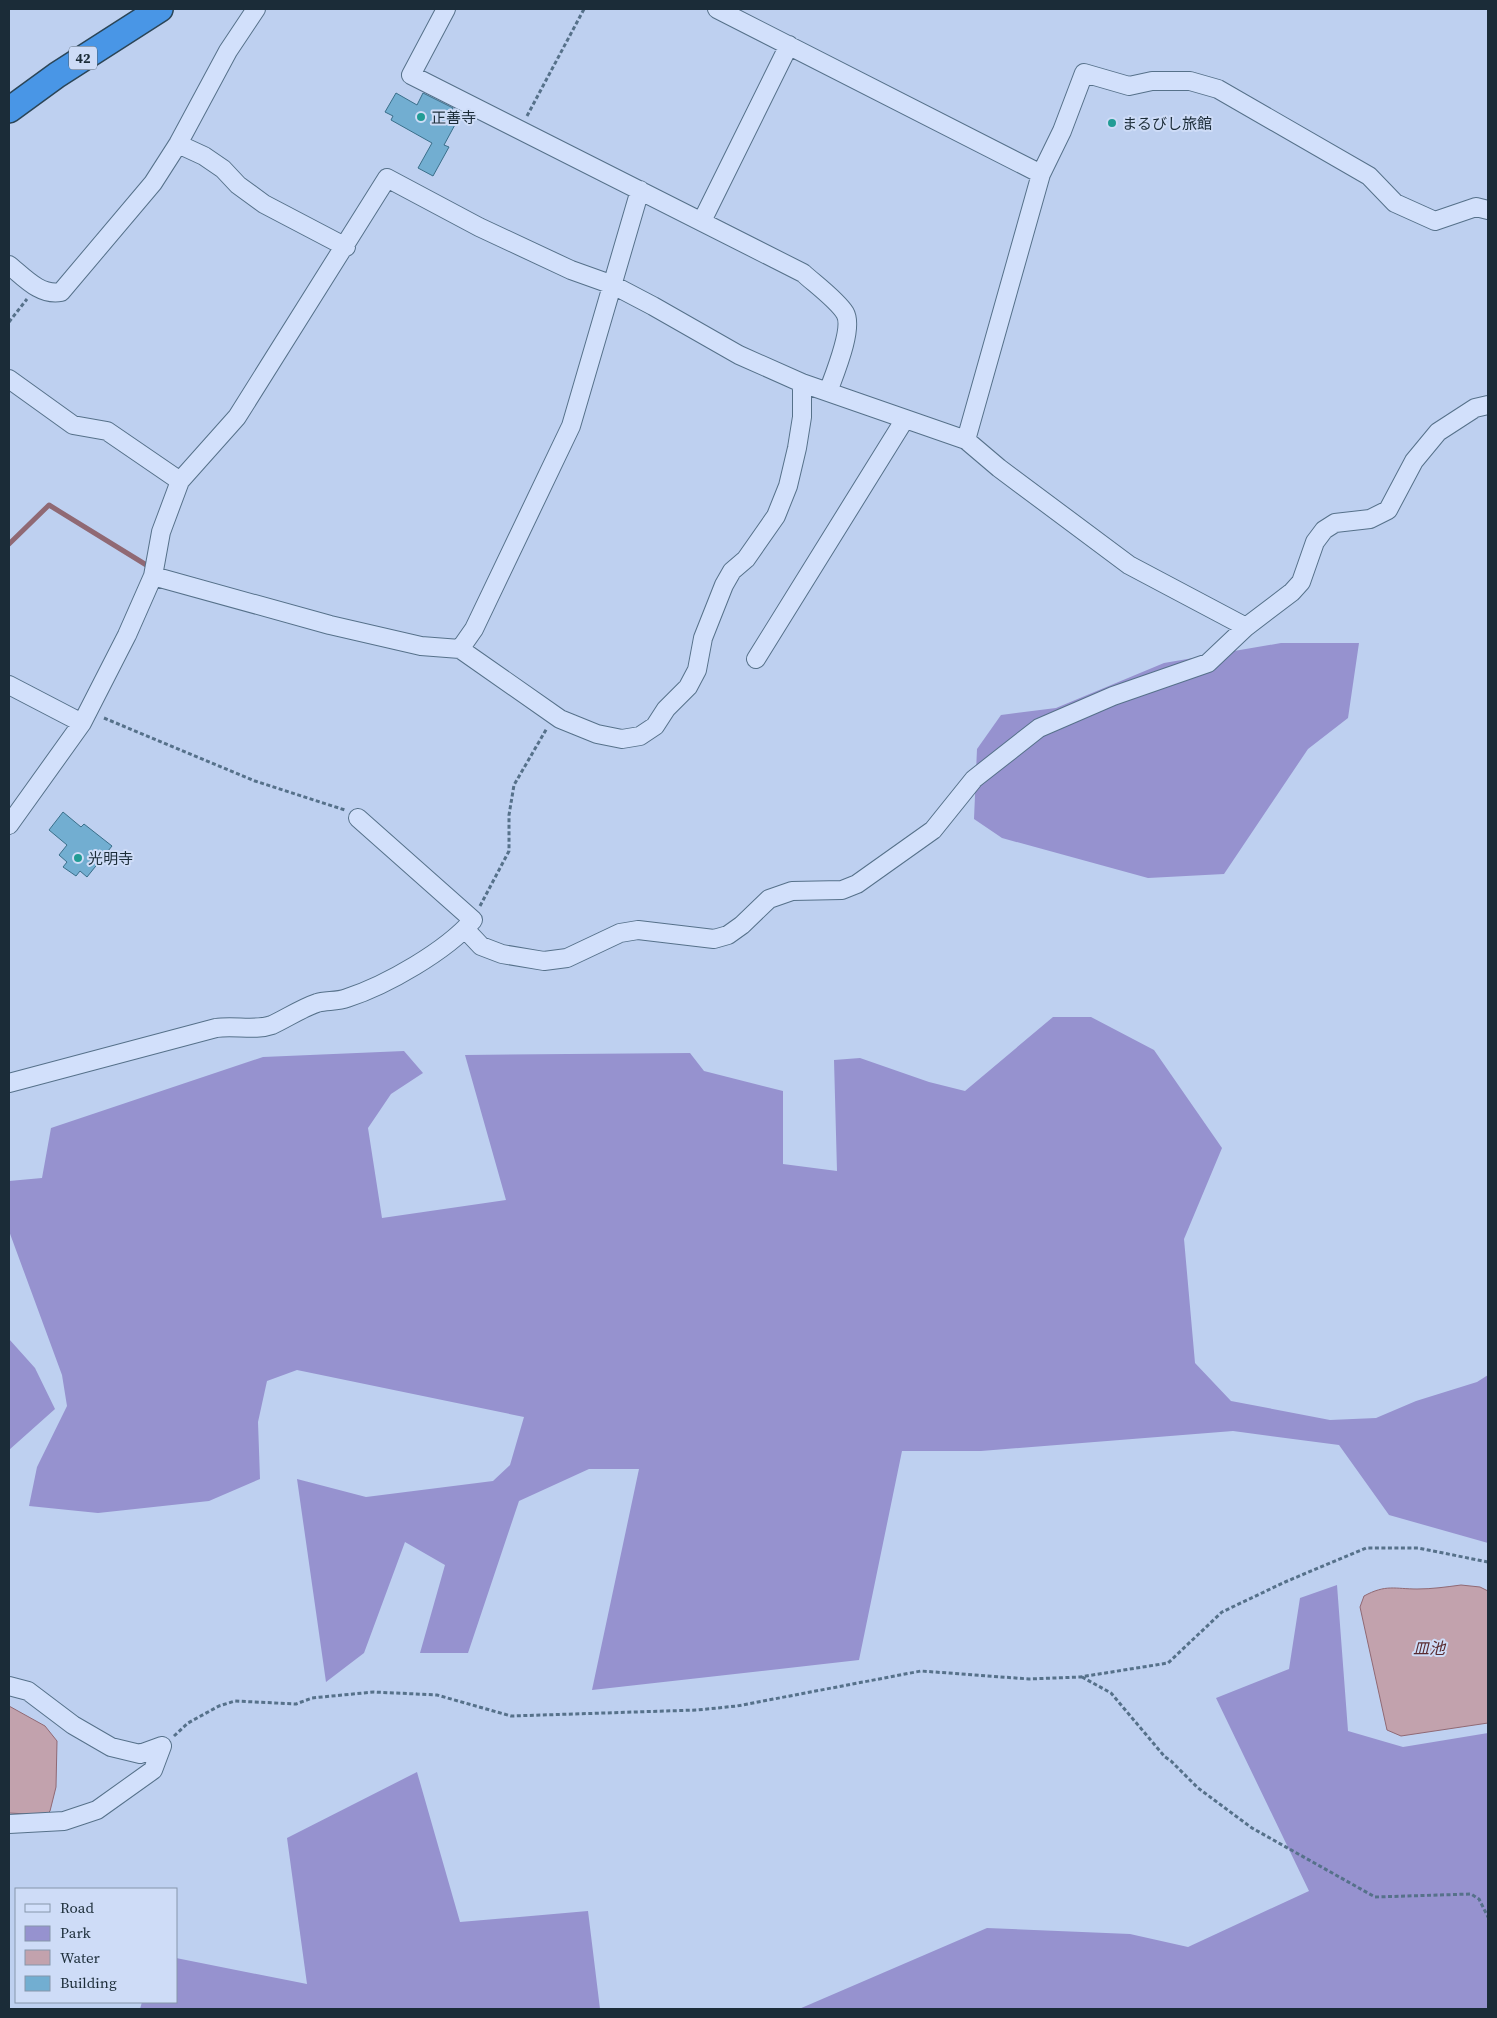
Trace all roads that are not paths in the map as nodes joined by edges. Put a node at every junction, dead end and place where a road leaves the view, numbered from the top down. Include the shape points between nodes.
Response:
1 (160, 9) edge
2 (256, 9) edge
3 (446, 9) edge
4 (717, 9) edge
5 (788, 45) junction
6 (9, 110) edge
7 (178, 144) junction
8 (1041, 174) junction
9 (640, 190) junction
10 (1488, 210) edge
11 (702, 221) junction
12 (346, 247) junction
13 (9, 265) edge
14 (612, 285) junction
15 (9, 379) edge
16 (802, 383) junction
17 (828, 392) junction
18 (1488, 405) edge
19 (905, 419) junction
20 (966, 440) junction
21 (180, 481) junction
22 (153, 576) junction
23 (1246, 627) junction
24 (460, 649) junction
25 (756, 659) dead end
26 (9, 685) edge
27 (84, 719) junction
28 (358, 818) road end
29 (9, 825) edge
30 (469, 924) junction
31 (9, 1083) edge
32 (9, 1686) edge
33 (9, 1824) edge

1 - 6 highway, 42
2 - 7 street via 228,51
3 - 9 street via 410,75
4 - 5 street
5 - 8 street
5 - 11 street
7 - 12 street via 204,156 264,204
7 - 13 street via 153,182 61,292 52,294 36,286
8 - 10 street via 1084,73 1129,86 1152,81 1190,81 1218,89 1369,176 1396,203 1435,220 1476,207
8 - 20 street
9 - 11 street
9 - 14 street
11 - 17 street via 803,273 846,315 845,338
12 - 14 street via 388,178 479,227
12 - 21 street via 237,417
14 - 16 street via 739,356
14 - 24 street via 572,426 474,629
15 - 21 street via 73,425 107,432
16 - 17 street
16 - 24 street via 802,417 788,486 776,516 724,584 703,638 697,670 688,687 666,709 655,726 640,736 622,739 596,734 556,716
17 - 19 street
18 - 23 street via 1475,408 1438,432 1414,461 1388,510 1370,519 1336,524 1324,530 1315,542 1301,582
19 - 20 street
19 - 25 street
20 - 23 street via 1129,565
21 - 22 street via 161,532
22 - 24 street via 330,625 421,646
22 - 27 street
23 - 30 street via 1208,663 1112,696 1039,728 974,779 933,830 857,884 842,890 792,891 769,899 728,935 714,939 638,930 620,933 567,958 544,961 502,954 481,946
26 - 27 street
27 - 29 street
28 - 30 street
30 - 31 street via 406,971 374,988 332,1002 319,1002 265,1028 216,1028
32 - 33 street via 28,1691 73,1725 111,1747 140,1754 162,1746 153,1770 96,1810 64,1821

